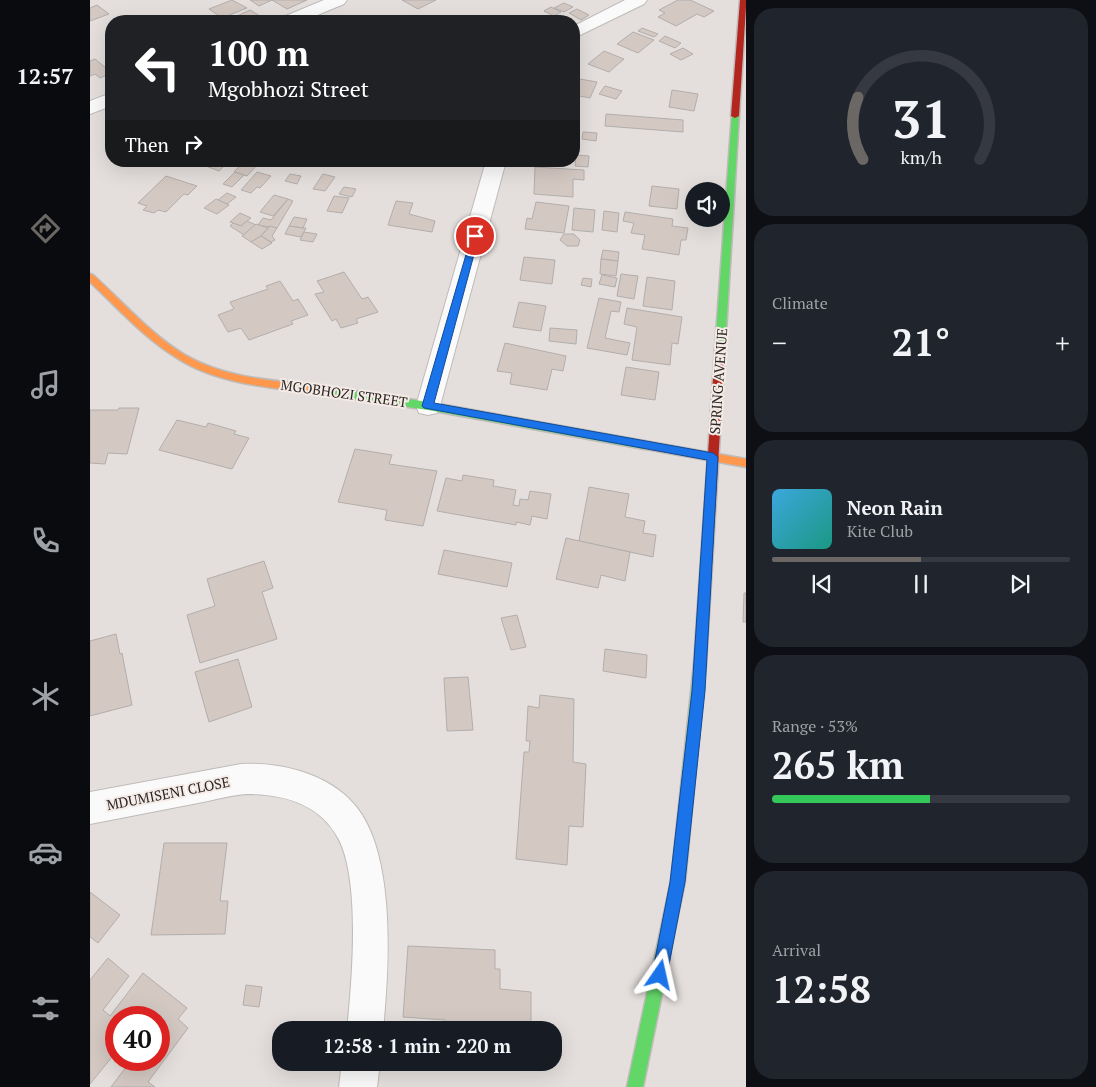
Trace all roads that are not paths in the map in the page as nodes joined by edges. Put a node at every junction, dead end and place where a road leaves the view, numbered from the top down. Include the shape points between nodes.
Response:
1 (338, 0) edge
2 (638, 0) edge
3 (743, 0) edge
4 (303, 15) edge
5 (580, 30) edge
6 (105, 102) edge
7 (90, 108) edge
8 (494, 167) edge
9 (92, 283) edge
10 (428, 406) junction
11 (713, 457) junction
12 (746, 463) edge
13 (90, 808) edge
14 (365, 1021) edge
15 (360, 1071) edge
16 (358, 1087) edge
17 (635, 1087) edge

1 - 4 street
2 - 5 street
3 - 11 street, SPRING AVENUE
6 - 7 street
8 - 10 street
9 - 10 street, MGOBHOZI STREET via 170,349 195,364 265,382
10 - 11 street, MGOBHOZI STREET
11 - 12 street, MGOBHOZI STREET
11 - 17 street, SPRING AVENUE via 698,691 678,882
13 - 14 street, MDUMISENI CLOSE via 246,778 276,780 311,790 336,807 351,828 363,864 370,939
15 - 16 street

